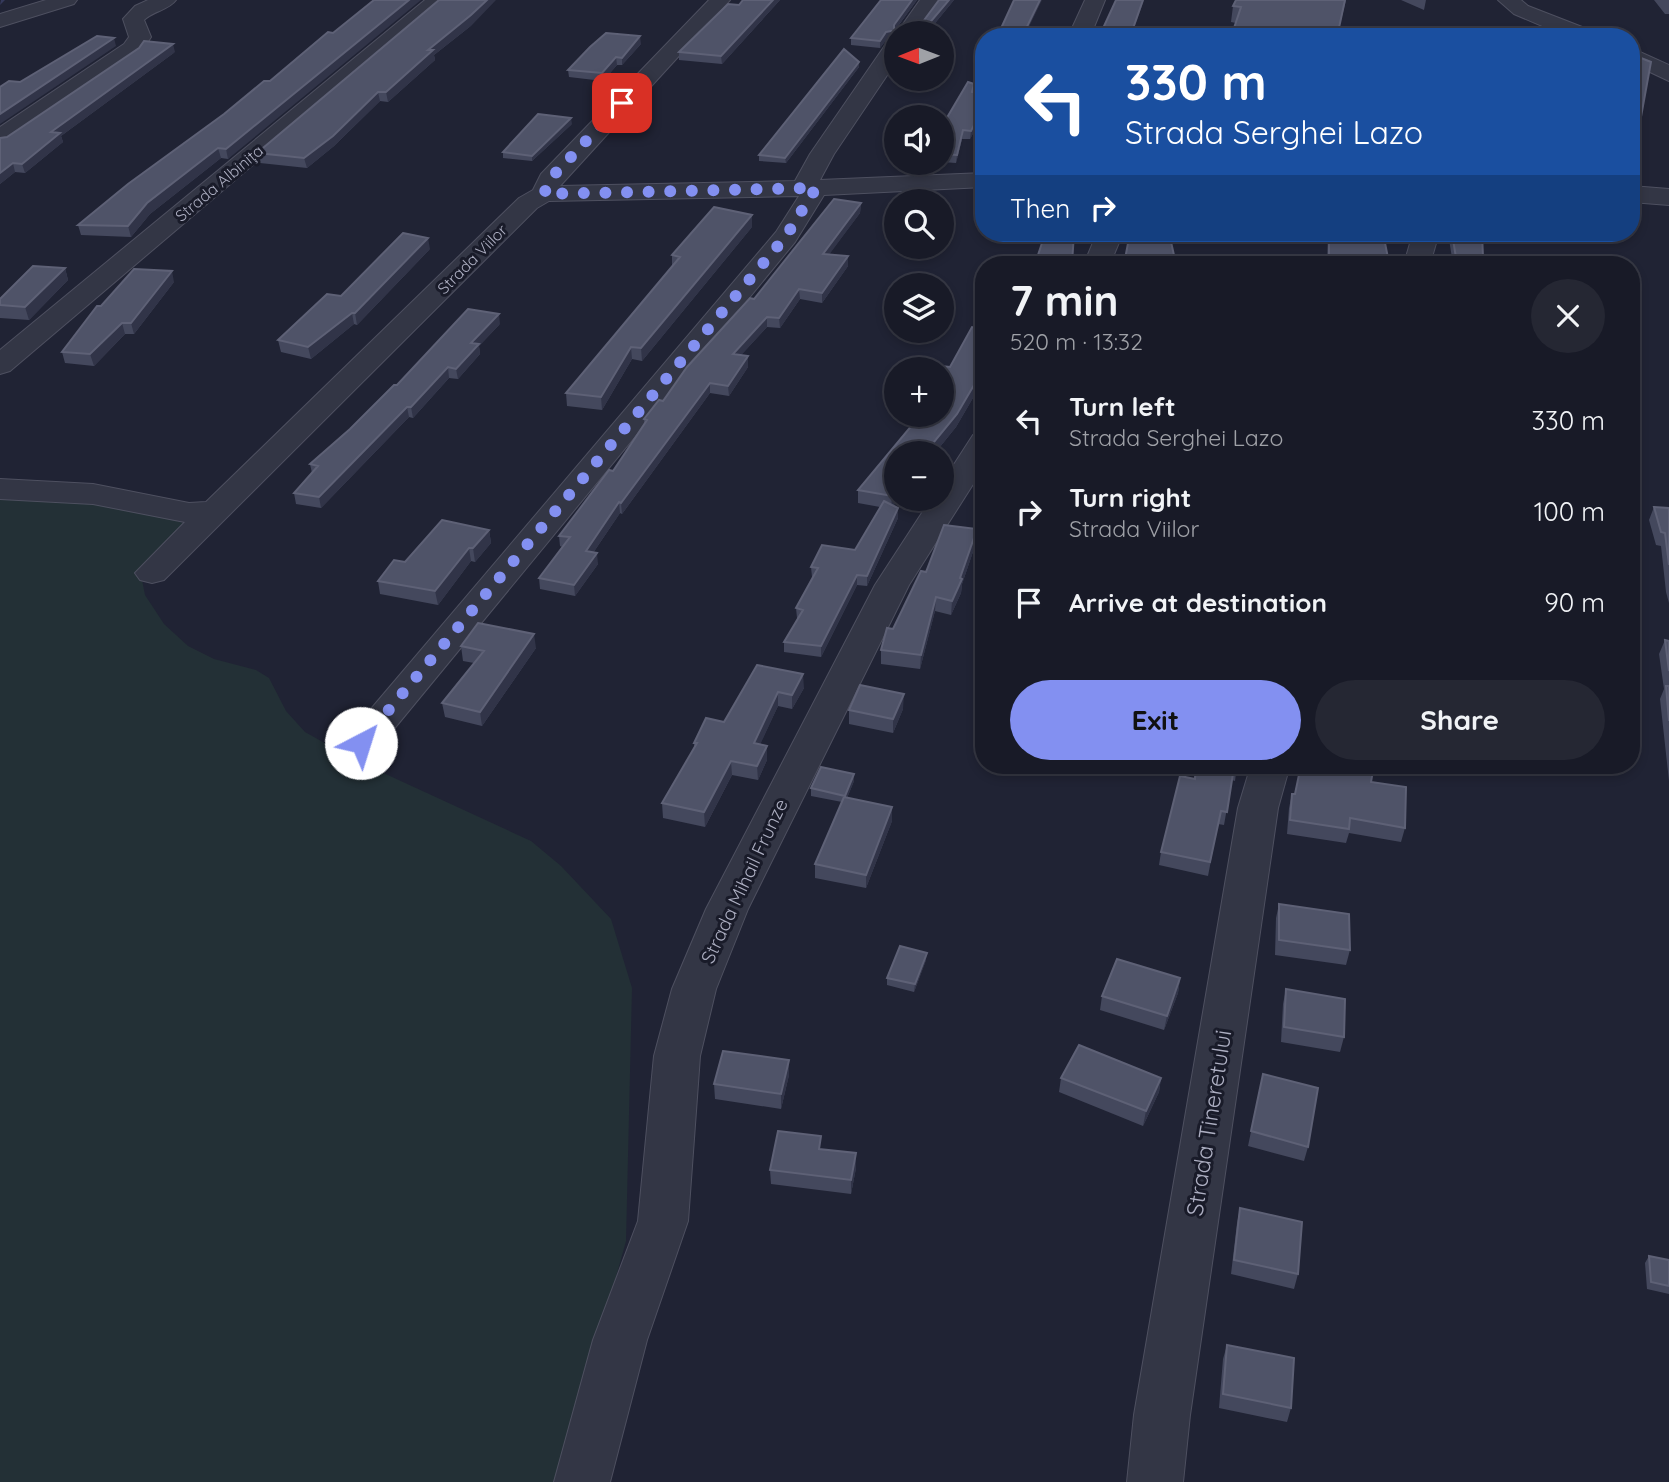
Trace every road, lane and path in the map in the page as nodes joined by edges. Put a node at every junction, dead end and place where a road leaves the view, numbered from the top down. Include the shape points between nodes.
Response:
1 (67, 0) edge
2 (166, 0) edge
3 (437, 0) edge
4 (720, 0) edge
5 (930, 0) edge
6 (1096, 0) edge
7 (1508, 0) edge
8 (0, 21) edge
9 (915, 21) edge
10 (1083, 28) edge
11 (1565, 28) edge
12 (1640, 60) edge
13 (884, 64) edge
14 (1669, 74) edge
15 (0, 138) edge
16 (975, 180) edge
17 (810, 188) junction
18 (544, 194) junction
19 (1640, 195) edge
20 (1669, 197) edge
21 (0, 365) edge
22 (975, 456) edge
23 (0, 489) edge
24 (215, 511) junction
25 (152, 573) dead end
26 (361, 743) dead end
27 (1267, 774) edge
28 (582, 1482) edge
29 (1155, 1482) edge

1 - 8 street
2 - 15 street via 133,19 140,37 132,49
3 - 21 street, Strada Albinița
4 - 18 street, Strada Viilor via 550,179
5 - 9 street
6 - 10 street
7 - 11 street
12 - 14 street
13 - 17 street via 822,154
16 - 17 street
17 - 18 street
17 - 26 street via 786,236
18 - 24 street, Strada Viilor via 528,203
19 - 20 street
22 - 28 street, Strada Mihail Frunze via 892,585 727,909 694,989 677,1056 663,1221 620,1340
23 - 24 street via 93,494 189,513
24 - 25 street, Strada Viilor
27 - 29 street, Strada Tineretului via 1258,808

